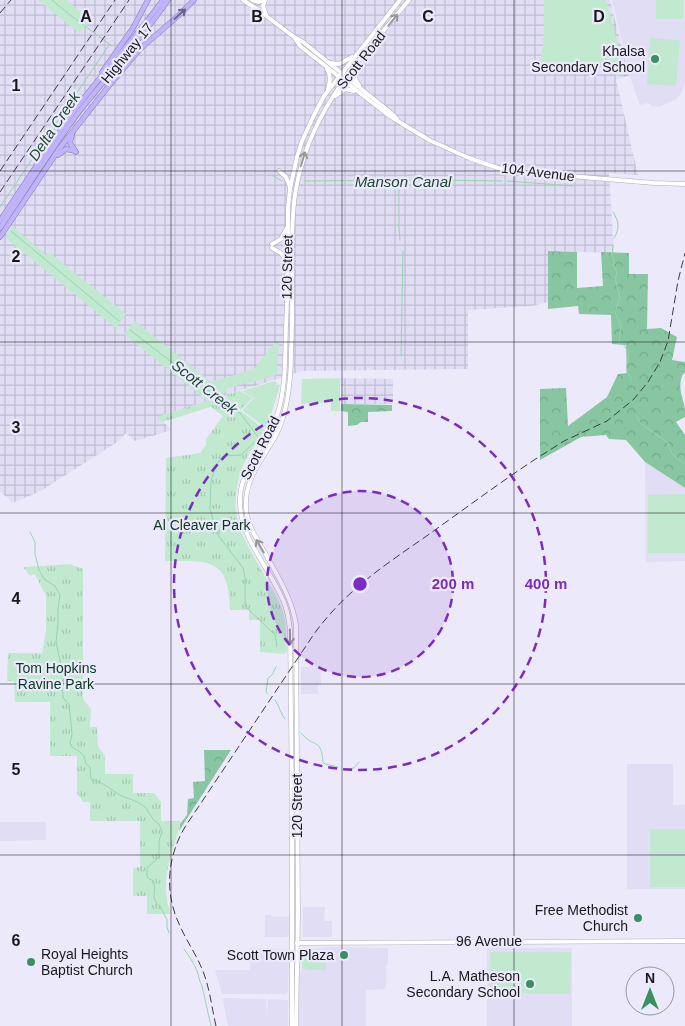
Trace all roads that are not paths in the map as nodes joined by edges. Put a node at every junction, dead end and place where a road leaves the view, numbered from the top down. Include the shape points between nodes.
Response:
1 (148, 0) edge
2 (163, 0) edge
3 (168, 0) edge
4 (194, 0) edge
5 (243, 0) edge
6 (251, 0) edge
7 (265, 0) edge
8 (400, 0) edge
9 (409, 0) edge
10 (257, 9) junction
11 (267, 17) junction
12 (356, 55) junction
13 (360, 60) junction
14 (326, 63) junction
15 (340, 75) junction
16 (345, 79) junction
17 (360, 91) junction
18 (324, 96) junction
19 (331, 100) junction
20 (78, 106) junction
21 (77, 126) junction
22 (53, 159) junction
23 (279, 171) dead end
24 (294, 171) junction
25 (685, 184) edge
26 (290, 189) junction
27 (295, 196) junction
28 (288, 209) joint
29 (293, 210) joint
30 (0, 221) edge
31 (288, 226) junction
32 (0, 228) edge
33 (0, 237) edge
34 (287, 261) junction
35 (286, 326) joint
36 (292, 326) joint
37 (285, 588) joint
38 (279, 591) joint
39 (685, 941) edge
40 (295, 942) junction
41 (292, 1026) edge
42 (296, 1026) edge

1 - 20 highway via 133,28
2 - 20 highway, Highway 17
3 - 32 highway, Highway 17 via 59,140
21 -> 4 highway via 134,56
5 - 10 main road
6 - 7 main road
6 - 10 main road
7 - 11 main road via 263,6
8 - 12 main road, Scott Road
13 -> 9 main road, Scott Road
10 - 11 main road, 104 Avenue
11 - 14 main road, 104 Avenue
12 - 14 main road via 339,64
12 - 15 main road, Scott Road
13 - 16 main road, Scott Road
13 - 17 main road via 355,77
14 - 15 main road, 104 Avenue
14 - 18 main road via 330,84
15 - 16 main road, 104 Avenue
15 - 18 main road, Scott Road
16 - 17 main road, 104 Avenue
16 - 19 main road, Scott Road
17 - 19 main road via 345,90
17 - 25 main road, 104 Avenue via 429,140 508,170
18 - 24 main road, Scott Road via 302,141
27 -> 19 main road, Scott Road via 308,143
20 - 30 highway, Highway 17
21 - 22 highway
21 - 22 highway via 70,141 76,152 64,150
22 - 33 highway
23 - 26 main road via 288,180
24 - 26 main road, Scott Road
24 - 27 main road via 297,174
26 - 28 main road, Scott Road
27 - 29 main road, Scott Road
28 - 31 main road, 120 Street
29 - 36 main road, 120 Street
31 - 34 main road, 120 Street
31 - 34 main road via 272,246
34 - 35 main road, 120 Street
35 - 38 main road, Scott Road via 285,375 278,416 247,470 240,501 245,530
37 -> 36 main road, Scott Road via 253,532 247,516 246,498 251,476 283,418 290,382
37 - 40 main road, 120 Street via 294,612 297,634
38 -> 40 main road, 120 Street via 290,630
39 - 40 main road, 96 Avenue
40 - 41 main road, 120 Street
40 - 42 main road, 120 Street

